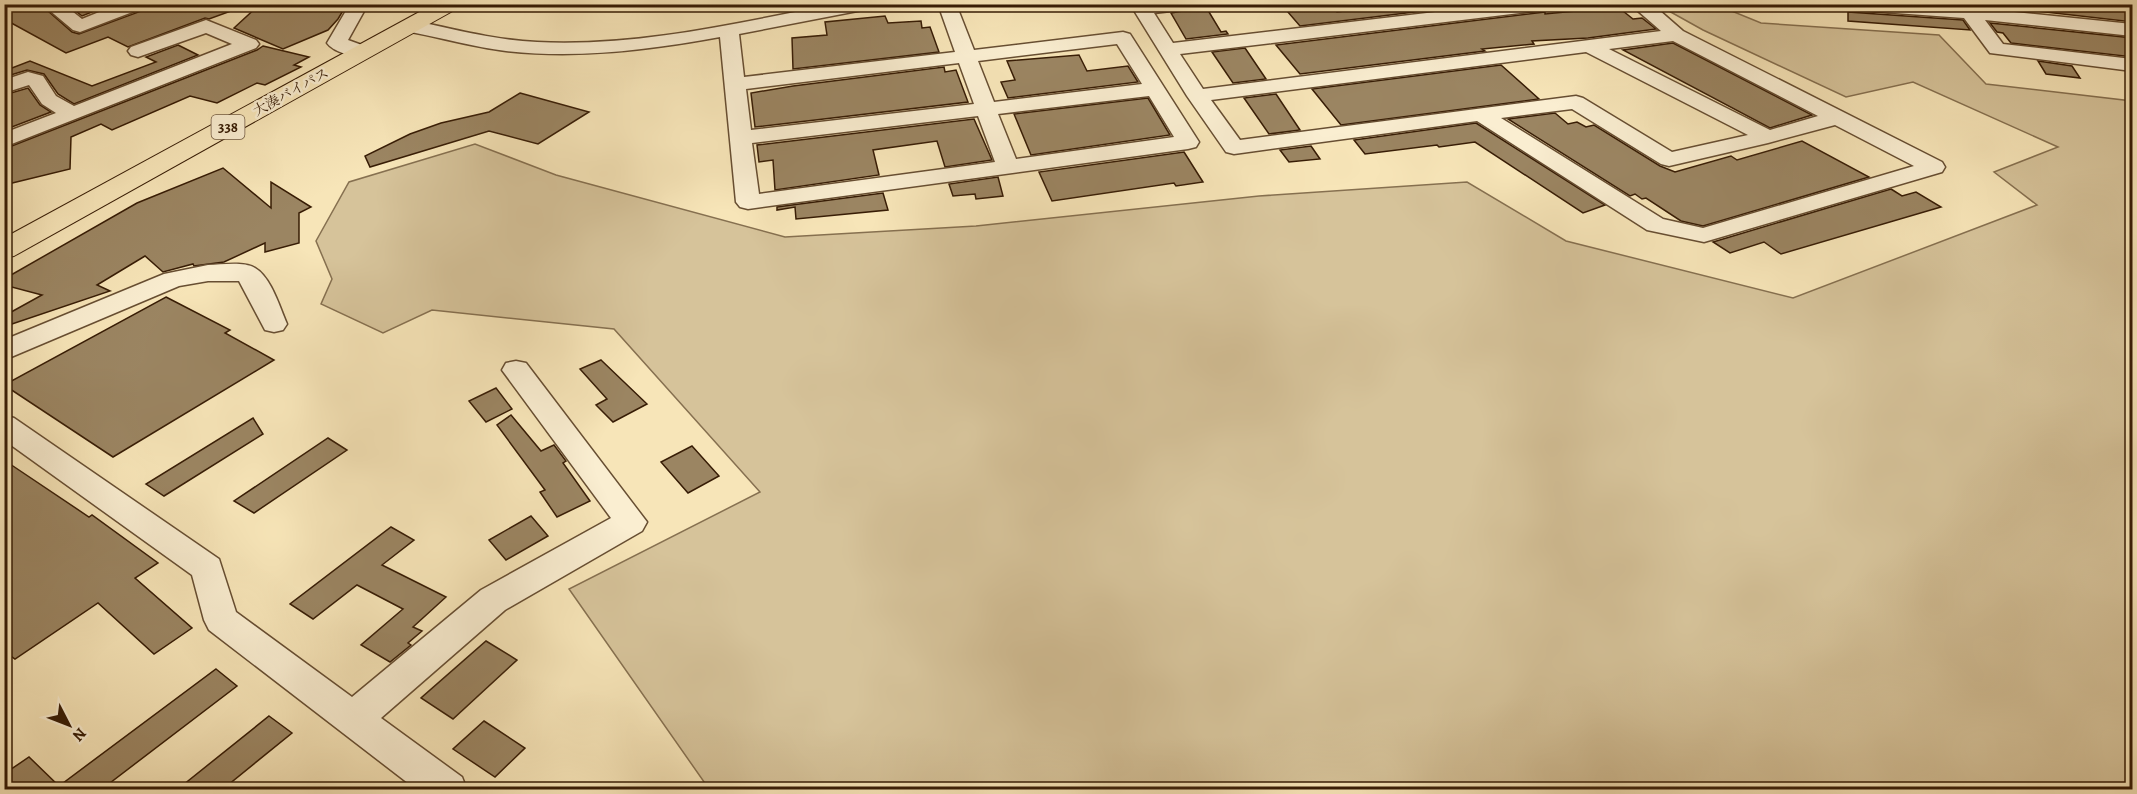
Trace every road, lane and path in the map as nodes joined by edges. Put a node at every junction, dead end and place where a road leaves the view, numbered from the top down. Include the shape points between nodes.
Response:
1 (51, 4) edge
2 (137, 4) edge
3 (359, 4) edge
4 (451, 4) edge
5 (868, 4) edge
6 (947, 4) edge
7 (1188, 4) edge
8 (1379, 4) edge
9 (1553, 4) edge
10 (1639, 4) edge
11 (1840, 4) edge
12 (1141, 7) edge
13 (1966, 9) edge
14 (1450, 17) junction
15 (1400, 23) junction
16 (411, 26) junction
17 (729, 30) junction
18 (2133, 30) edge
19 (1466, 31) dead end
20 (1676, 35) junction
21 (1482, 44) dead end
22 (1590, 47) junction
23 (1167, 50) junction
24 (138, 51) dead end
25 (363, 52) junction
26 (967, 57) junction
27 (1498, 57) junction
28 (2133, 64) edge
29 (736, 84) junction
30 (4, 87) edge
31 (1153, 88) junction
32 (1197, 96) junction
33 (984, 108) junction
34 (72, 114) junction
35 (1482, 115) junction
36 (1838, 117) junction
37 (1768, 137) junction
38 (740, 138) junction
39 (4, 141) edge
40 (1007, 165) junction
41 (4, 250) edge
42 (274, 324) dead end
43 (4, 351) edge
44 (516, 370) dead end
45 (4, 425) edge
46 (354, 718) junction
47 (448, 789) edge

1 - 2 street via 80,26
3 - 25 street via 337,43
4 - 16 highway, 大湊バイパス / 338
5 - 17 street
6 - 26 street
7 - 12 street
8 - 15 street
9 - 14 street
10 - 20 street
11 - 13 street
12 - 23 street
13 - 18 street
13 - 28 street via 1997,49
14 - 15 street
14 - 19 street
15 - 23 street
16 - 17 street via 503,45 582,49 625,47
16 - 25 highway, 大湊バイパス / 338
17 - 29 street
20 - 22 street
20 - 36 street
21 - 27 street
22 - 27 street
22 - 37 street
23 - 32 street
24 - 34 street via 206,26 249,44
25 - 41 highway, 大湊バイパス / 338
26 - 29 street
26 - 31 street via 1123,38
26 - 33 street
27 - 32 street
29 - 38 street
30 - 34 street via 28,78 36,80 49,100
31 - 33 street
31 - 40 street via 1188,142
32 - 35 street via 1234,147
33 - 38 street
33 - 40 street
34 - 39 street
35 - 36 street via 1655,225 1704,235 1934,166
35 - 37 street via 1576,102 1669,159
36 - 37 street
38 - 40 street via 748,202
42 - 43 street via 246,273 208,273 173,279
44 - 46 street via 632,522 493,600
45 - 46 street via 207,568 221,620
46 - 47 street

